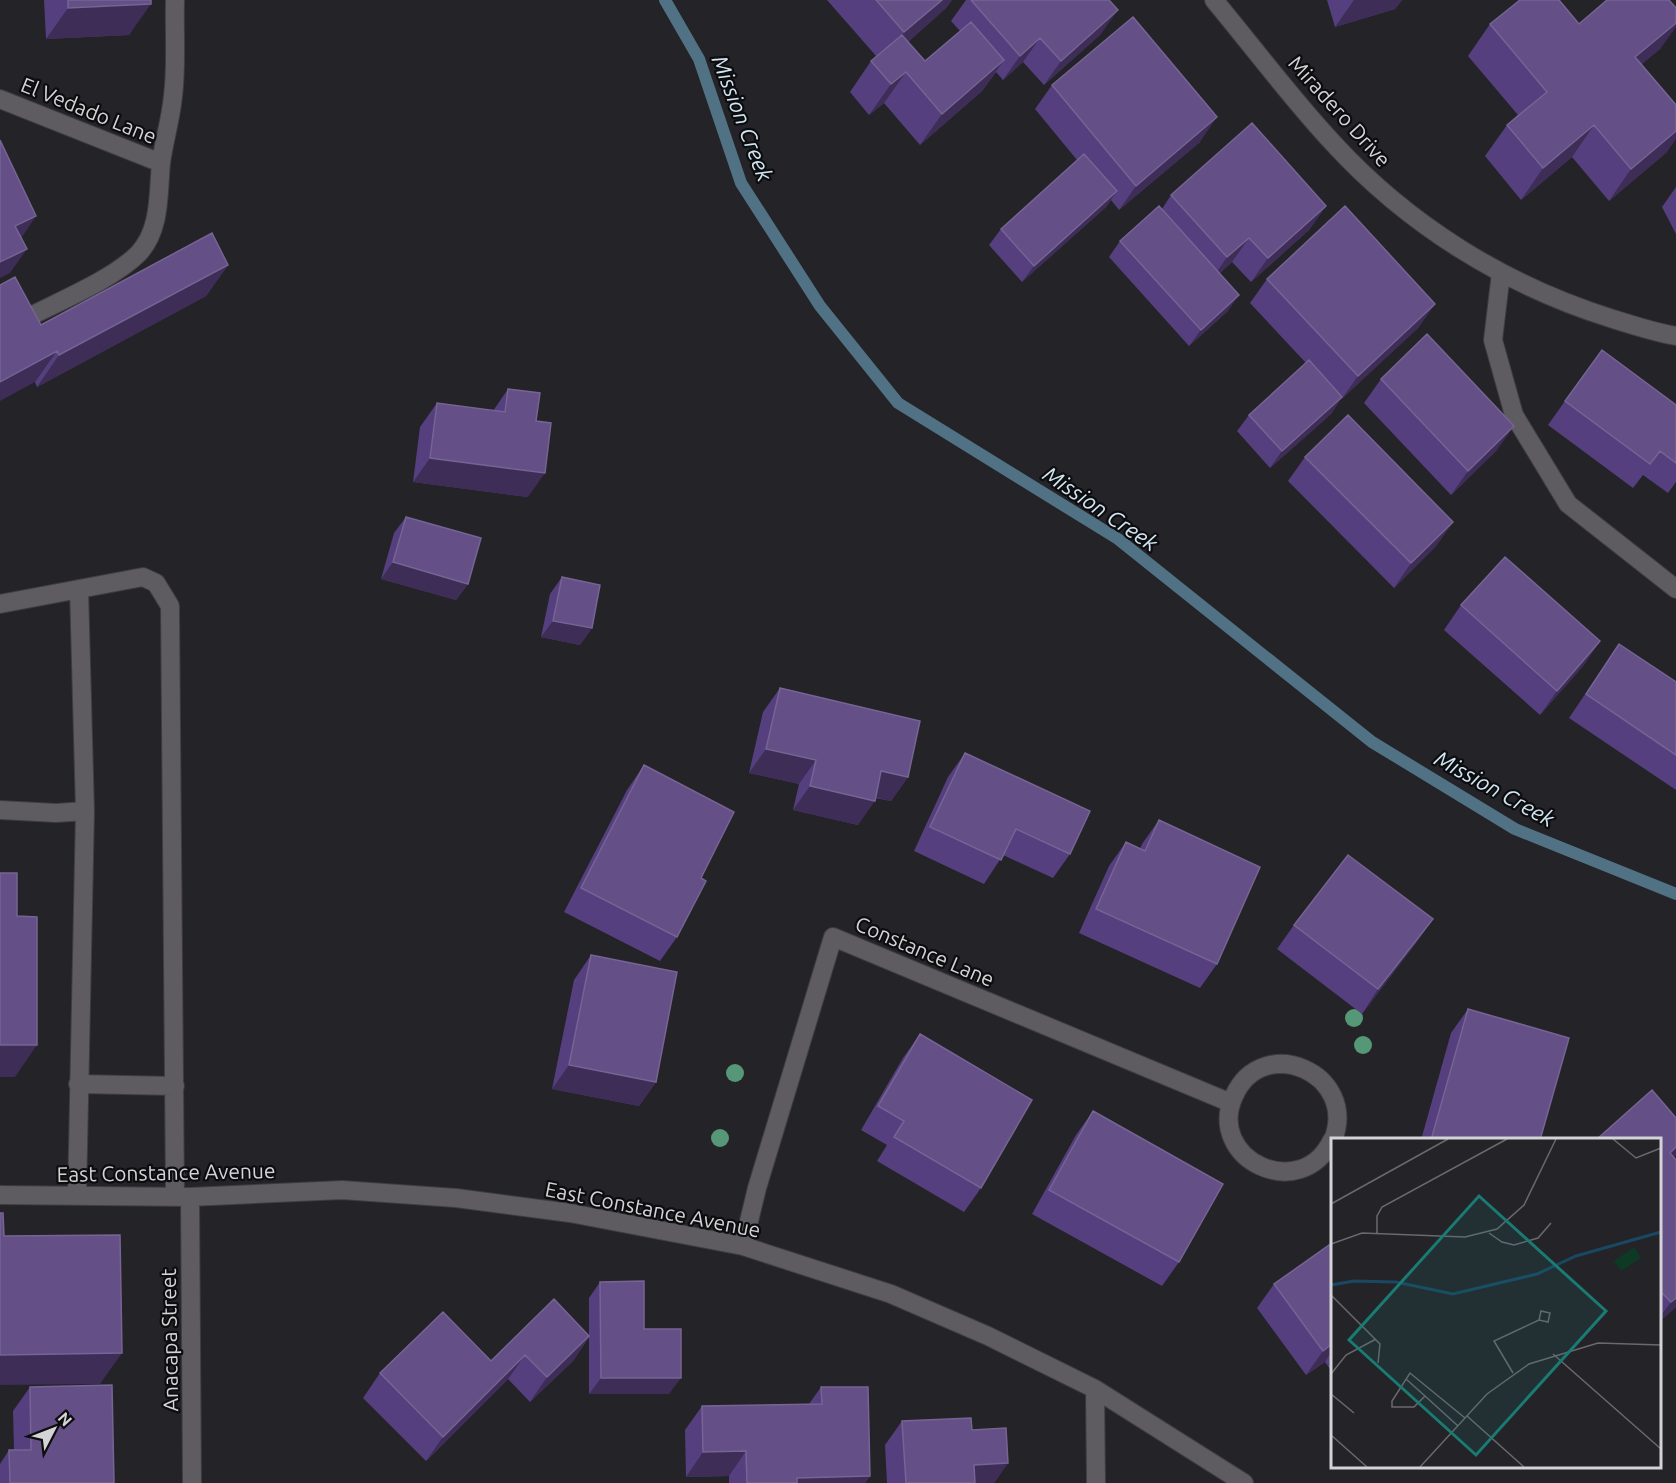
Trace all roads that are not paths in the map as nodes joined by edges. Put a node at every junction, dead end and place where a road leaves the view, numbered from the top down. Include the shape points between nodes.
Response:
1 (175, 0) edge
2 (1214, 0) edge
3 (0, 99) edge
4 (161, 163) junction
5 (1501, 273) junction
6 (23, 320) edge
7 (1676, 336) edge
8 (79, 589) junction
9 (1676, 589) edge
10 (0, 604) edge
11 (0, 810) edge
12 (85, 812) junction
13 (78, 1084) junction
14 (175, 1086) junction
15 (1231, 1103) junction
16 (1334, 1138) edge
17 (1331, 1143) edge
18 (0, 1195) edge
19 (77, 1196) junction
20 (182, 1197) junction
21 (743, 1246) junction
22 (1095, 1389) junction
23 (192, 1483) edge
24 (1096, 1483) edge
25 (1244, 1483) edge

1 - 4 street via 173,95
2 - 5 street, Miradero Drive via 1334,144 1382,191 1434,232
3 - 4 street, El Vedado Lane
4 - 6 street via 155,220 138,253 115,272
5 - 7 street, Miradero Drive via 1571,305
5 - 9 street via 1493,340 1514,415 1568,504
8 - 10 street, Anacapa Street
8 - 12 street
8 - 14 street, Anacapa Street via 143,577 156,583 170,606
11 - 12 street
12 - 13 street
13 - 14 street
13 - 19 street
14 - 20 street, Anacapa Street
15 - 16 street via 1240,1084 1256,1070 1276,1064 1298,1066 1317,1075 1335,1101 1338,1121
15 - 17 street via 1229,1124 1236,1144 1250,1161 1269,1170 1290,1172 1310,1165
15 - 21 street, Constance Lane via 833,937
18 - 19 street, East Constance Avenue
19 - 20 street, East Constance Avenue
20 - 21 street, East Constance Avenue via 342,1190 456,1198 570,1213
20 - 23 street, Anacapa Street
21 - 22 street, East Constance Avenue via 891,1294
22 - 24 street
22 - 25 street, East Constance Avenue

